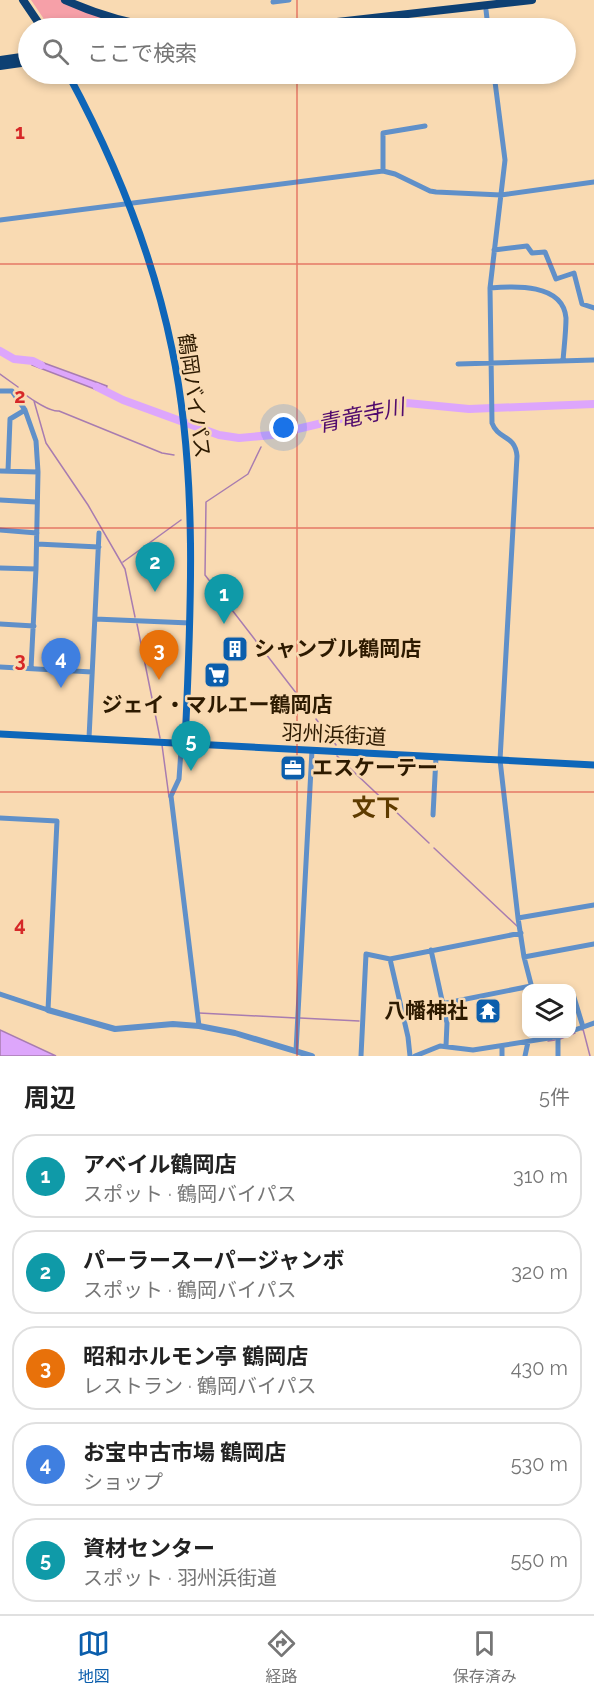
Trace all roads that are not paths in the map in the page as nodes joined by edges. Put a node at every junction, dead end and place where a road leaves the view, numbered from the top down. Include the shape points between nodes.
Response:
1 (23, 0) edge
2 (65, 0) edge
3 (289, 0) edge
4 (532, 0) edge
5 (273, 2) dead end
6 (486, 10) dead end
7 (35, 18) edge
8 (111, 18) edge
9 (373, 18) edge
10 (487, 18) edge
11 (18, 57) edge
12 (0, 60) edge
13 (18, 63) edge
14 (0, 66) edge
15 (74, 84) edge
16 (495, 84) edge
17 (425, 126) dead end
18 (383, 171) junction
19 (594, 182) edge
20 (501, 195) junction
21 (130, 203) junction
22 (0, 220) edge
23 (494, 250) junction
24 (490, 288) junction
25 (594, 308) edge
26 (594, 360) edge
27 (563, 361) junction
28 (492, 362) junction
29 (458, 364) dead end
30 (0, 390) edge
31 (25, 410) junction
32 (0, 471) edge
33 (8, 471) junction
34 (38, 472) junction
35 (0, 500) edge
36 (36, 502) junction
37 (0, 530) edge
38 (37, 533) junction
39 (99, 533) dead end
40 (37, 544) junction
41 (99, 547) junction
42 (0, 567) edge
43 (36, 569) junction
44 (95, 619) junction
45 (190, 623) junction
46 (0, 624) edge
47 (34, 626) junction
48 (0, 667) edge
49 (32, 669) junction
50 (92, 672) junction
51 (0, 734) edge
52 (89, 738) junction
53 (185, 742) junction
54 (312, 750) junction
55 (436, 757) junction
56 (500, 760) junction
57 (594, 765) edge
58 (433, 815) dead end
59 (0, 818) edge
60 (594, 904) edge
61 (518, 918) junction
62 (519, 933) junction
63 (594, 944) edge
64 (431, 950) junction
65 (524, 957) junction
66 (390, 959) junction
67 (529, 984) edge
68 (522, 989) edge
69 (0, 994) edge
70 (442, 1004) junction
71 (576, 1007) edge
72 (48, 1010) junction
73 (401, 1012) junction
74 (594, 1023) edge
75 (199, 1026) junction
76 (582, 1028) junction
77 (576, 1030) edge
78 (541, 1038) edge
79 (559, 1038) edge
80 (528, 1042) junction
81 (502, 1046) junction
82 (446, 1047) junction
83 (454, 1048) junction
84 (296, 1051) junction
85 (312, 1056) edge
86 (361, 1056) edge
87 (410, 1056) edge
88 (415, 1056) edge
89 (453, 1056) edge
90 (502, 1056) edge
91 (525, 1056) edge
92 (558, 1056) edge

1 - 7 highway
2 - 8 highway
3 - 5 street
4 - 9 highway
6 - 10 street
11 - 12 highway
13 - 14 highway
15 - 21 main road, 鶴岡バイパス
16 - 20 street via 504,160
17 - 18 street via 383,133
18 - 20 street via 430,191
18 - 21 street
19 - 20 street
20 - 23 street
21 - 22 street
21 - 45 main road, 鶴岡バイパス via 163,311 180,400 189,533
23 - 24 street
23 - 25 street via 527,246 532,253 545,252 556,279 574,273 582,304
24 - 27 street via 517,285 543,290 558,300 566,315
24 - 28 street
26 - 27 street
27 - 28 street
28 - 29 street
28 - 56 street via 494,428 513,442 517,456
30 - 31 street via 12,392
31 - 33 street via 10,419
31 - 34 street via 36,441
32 - 33 street
33 - 34 street
34 - 36 street
35 - 36 street
36 - 38 street
37 - 38 street
38 - 40 street
39 - 41 street
40 - 41 street
40 - 43 street
41 - 44 street
42 - 43 street
43 - 47 street
44 - 45 street
44 - 50 street
45 - 53 main road, 鶴岡バイパス
46 - 47 street
47 - 49 street
48 - 49 street
49 - 50 street
50 - 52 street
51 - 52 main road, 羽州浜街道
52 - 53 main road, 羽州浜街道
53 - 54 main road, 羽州浜街道
53 - 75 street via 179,779 171,796
54 - 55 main road, 羽州浜街道
54 - 84 street
55 - 56 main road, 羽州浜街道
55 - 58 street
56 - 57 main road, 羽州浜街道
56 - 61 street
59 - 72 street via 57,820
60 - 61 street
61 - 62 street
62 - 64 street
62 - 65 street
63 - 65 street
64 - 66 street
64 - 70 street
65 - 67 street
66 - 73 street
66 - 86 street via 366,954
68 - 70 street
69 - 72 street
70 - 73 street
70 - 82 street via 447,1023
71 - 76 street
72 - 75 street via 115,1029 166,1024
73 - 87 street
74 - 76 street
75 - 84 street
76 - 77 street
78 - 80 street
79 - 92 street
80 - 81 street
80 - 91 street
81 - 83 street
81 - 90 street
82 - 83 street
82 - 88 street
83 - 89 street
84 - 85 street

